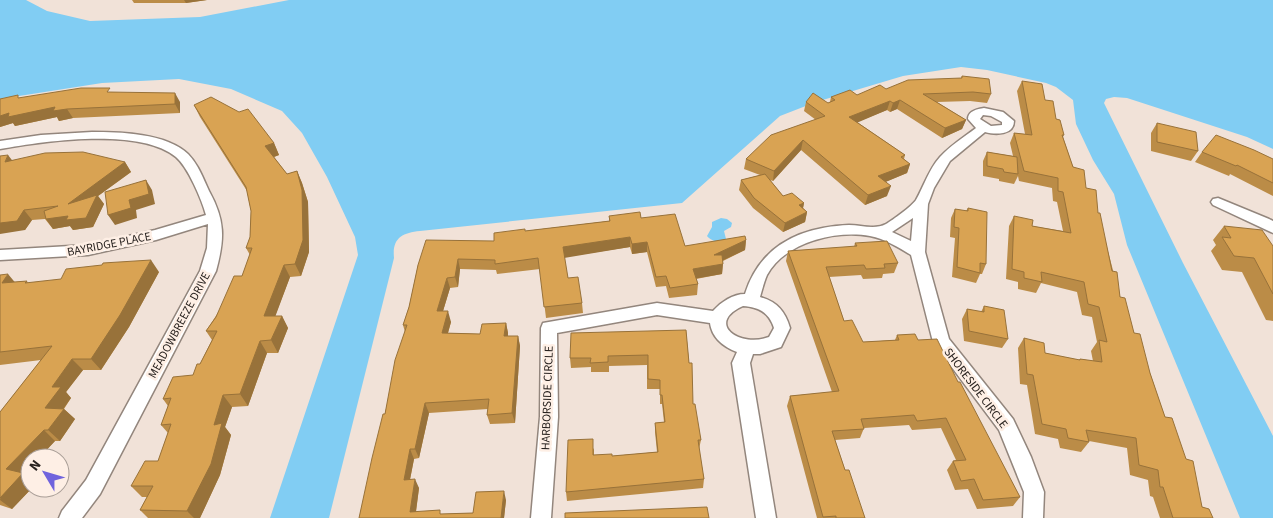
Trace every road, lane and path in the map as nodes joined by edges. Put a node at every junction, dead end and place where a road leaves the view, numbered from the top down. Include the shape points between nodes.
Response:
1 (984, 128) dead end
2 (0, 145) edge
3 (1218, 202) dead end
4 (921, 204) junction
5 (215, 217) junction
6 (1273, 228) edge
7 (877, 233) junction
8 (918, 252) junction
9 (0, 255) edge
10 (751, 300) junction
11 (718, 318) junction
12 (747, 349) junction
13 (69, 518) edge
14 (541, 518) edge
15 (766, 518) edge
16 (1034, 518) edge

1 - 4 street via 945,159
2 - 5 street, MEADOWBREEZE DRIVE via 38,139 101,136 130,138 165,146 180,154 189,164
3 - 6 street
4 - 7 street via 892,227
4 - 8 street, SHORESIDE CIRCLE
5 - 9 street, BAYRIDGE PLACE via 96,248
5 - 13 street, MEADOWBREEZE DRIVE via 214,250 208,271 93,487
7 - 8 street
7 - 10 street via 852,229 790,245 772,257 762,270
8 - 16 street, SHORESIDE CIRCLE via 941,342 1006,425 1034,492
10 - 11 street via 726,306
10 - 12 street via 769,306 782,328 775,342 758,349
11 - 12 street via 722,334 737,346
11 - 14 street, HARBORSIDE CIRCLE via 657,309 549,328 549,417
12 - 15 street via 741,363

